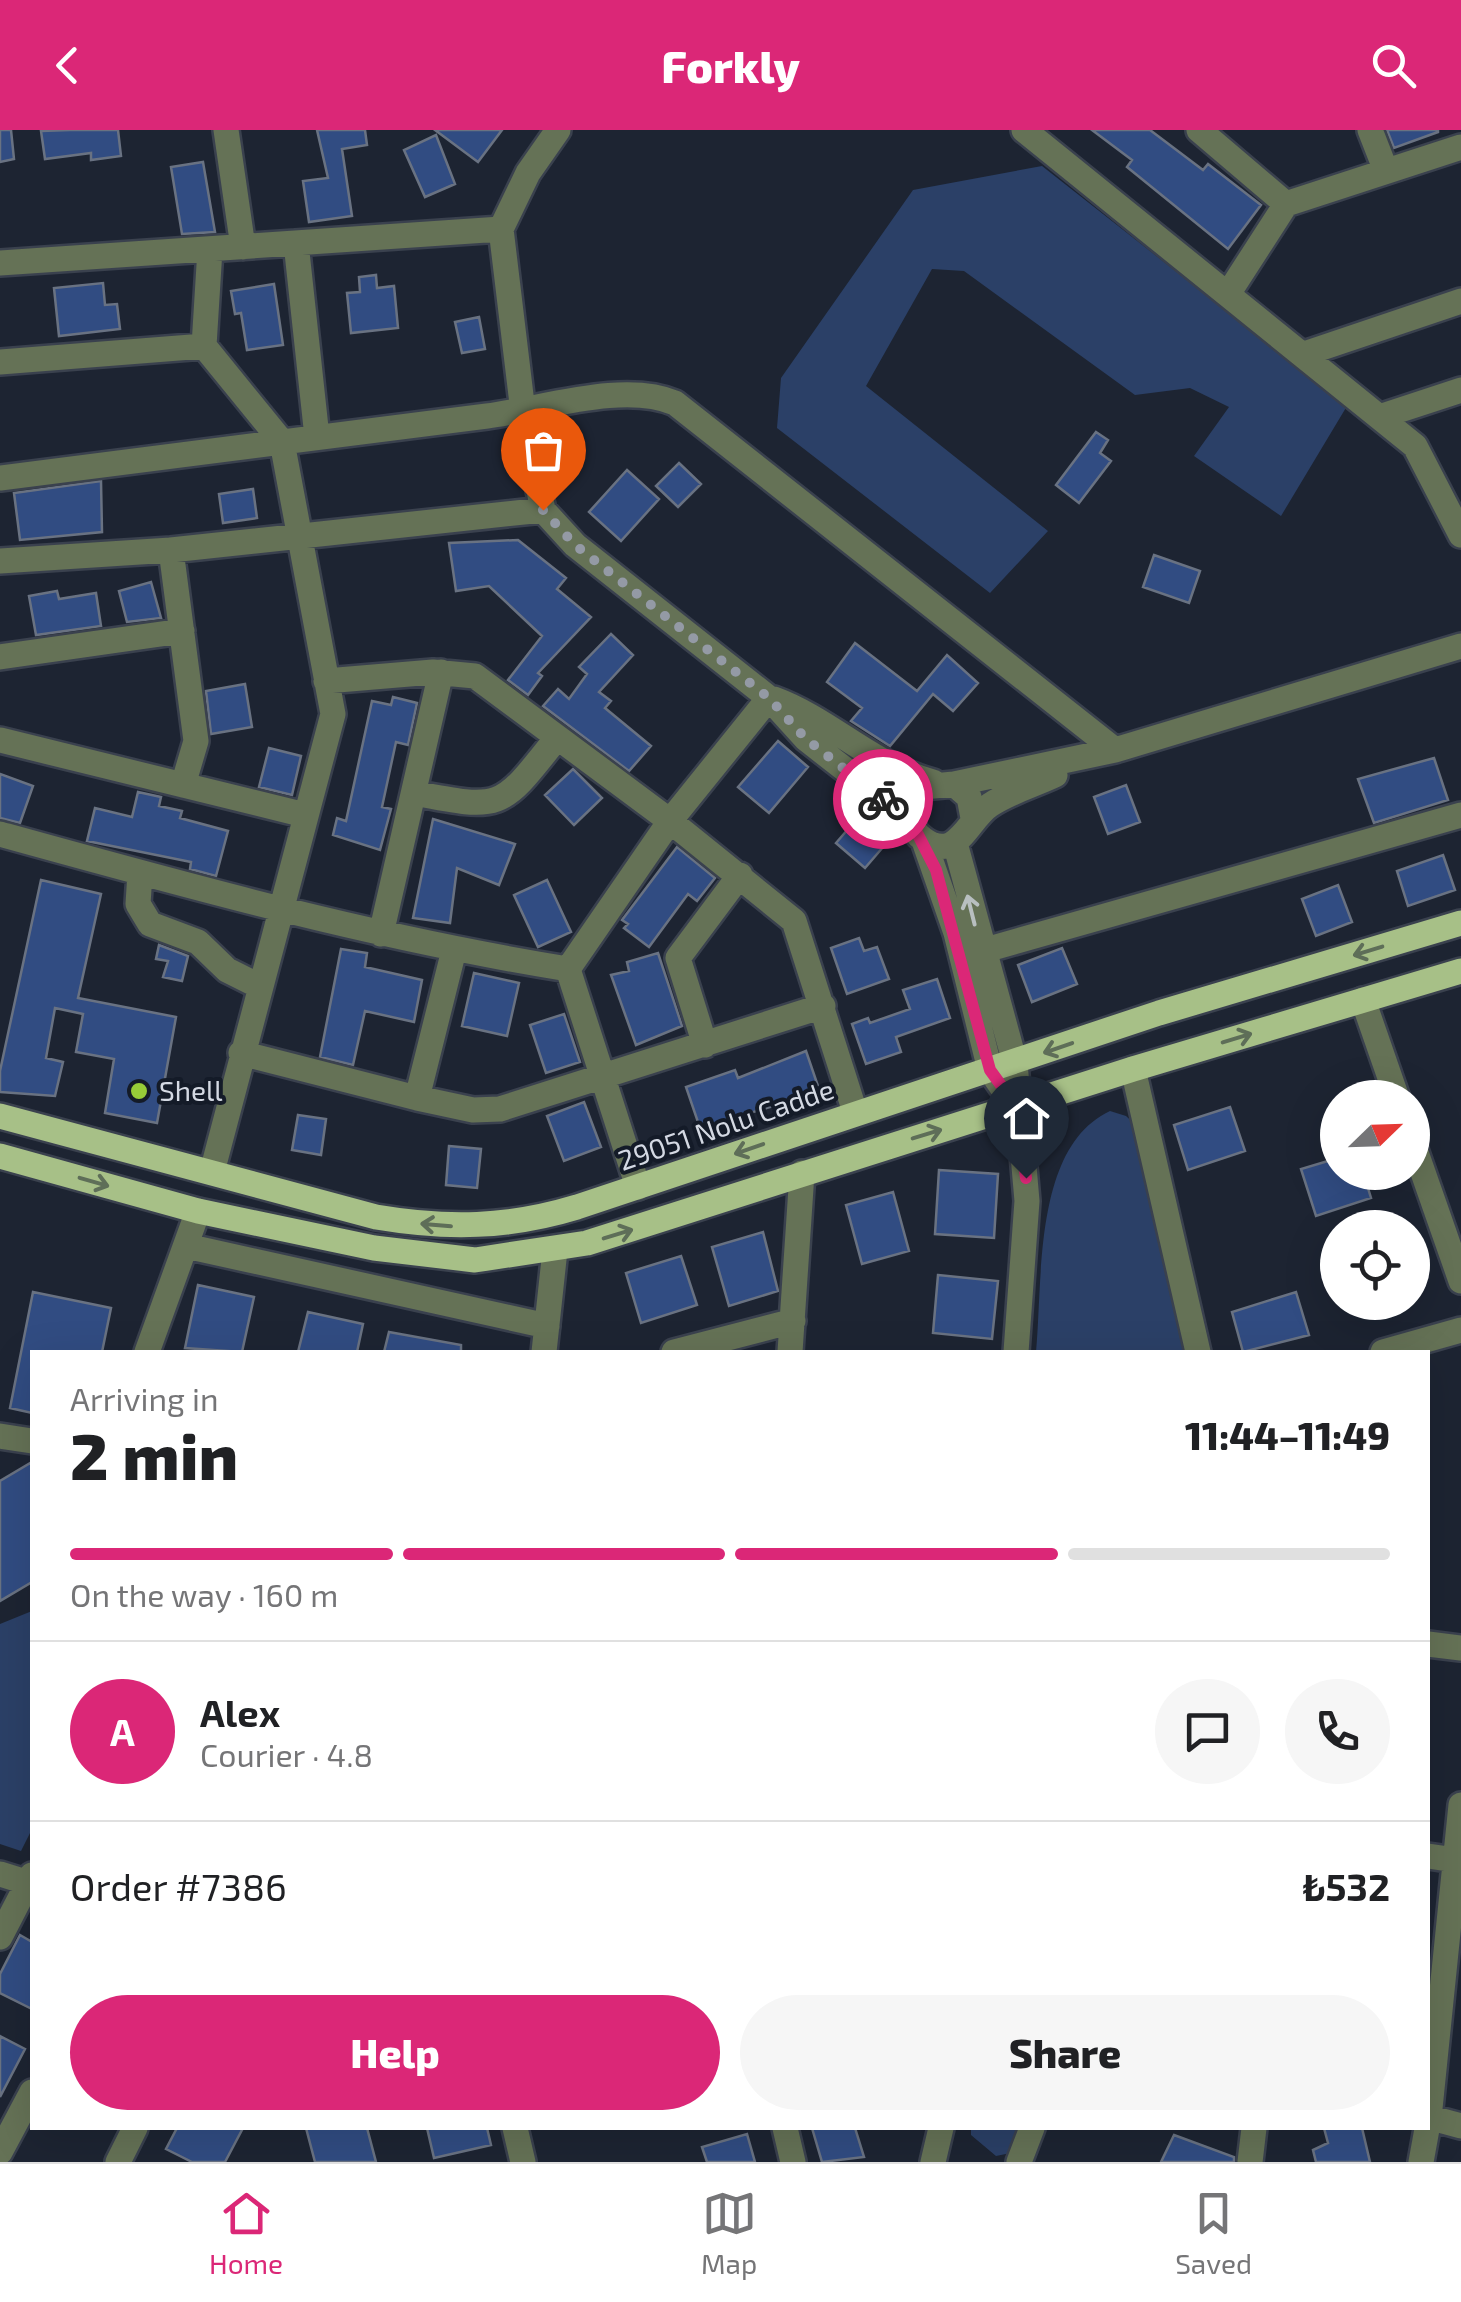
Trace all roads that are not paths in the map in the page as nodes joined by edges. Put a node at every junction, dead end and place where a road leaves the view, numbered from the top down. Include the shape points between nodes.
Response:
1 (226, 130) edge
2 (558, 130) edge
3 (1024, 130) edge
4 (1199, 130) edge
5 (1370, 130) edge
6 (1461, 147) edge
7 (1386, 172) junction
8 (1286, 204) junction
9 (502, 229) junction
10 (296, 243) junction
11 (243, 247) junction
12 (210, 249) junction
13 (0, 263) edge
14 (1228, 294) junction
15 (1461, 302) edge
16 (204, 346) junction
17 (1304, 354) junction
18 (0, 362) edge
19 (1461, 390) edge
20 (523, 412) junction
21 (1382, 416) junction
22 (317, 437) junction
23 (282, 442) junction
24 (0, 478) edge
25 (543, 510) junction
26 (298, 534) junction
27 (1461, 535) edge
28 (170, 550) junction
29 (0, 561) edge
30 (182, 631) junction
31 (1461, 646) edge
32 (0, 657) edge
33 (441, 672) junction
34 (326, 681) junction
35 (769, 698) junction
36 (556, 739) junction
37 (0, 740) edge
38 (1115, 750) junction
39 (943, 783) junction
40 (183, 785) junction
41 (414, 793) junction
42 (305, 815) junction
43 (1461, 815) edge
44 (974, 818) junction
45 (670, 821) junction
46 (918, 831) junction
47 (0, 834) edge
48 (955, 843) junction
49 (140, 873) junction
50 (740, 875) junction
51 (279, 910) junction
52 (1461, 923) edge
53 (381, 934) junction
54 (454, 950) junction
55 (982, 951) junction
56 (568, 969) junction
57 (1461, 971) edge
58 (259, 986) junction
59 (1363, 1000) junction
60 (824, 1006) junction
61 (705, 1045) junction
62 (241, 1054) junction
63 (1002, 1066) junction
64 (1133, 1069) junction
65 (603, 1079) junction
66 (1391, 1080) edge
67 (417, 1098) junction
68 (1016, 1106) junction
69 (855, 1112) junction
70 (0, 1116) edge
71 (0, 1156) edge
72 (212, 1172) junction
73 (802, 1173) junction
74 (638, 1187) junction
75 (1429, 1190) edge
76 (198, 1211) junction
77 (186, 1246) junction
78 (555, 1250) junction
79 (1461, 1280) edge
80 (793, 1321) junction
81 (547, 1326) junction
82 (1461, 1330) edge
83 (148, 1350) edge
84 (544, 1350) edge
85 (682, 1350) edge
86 (790, 1350) edge
87 (1016, 1350) edge
88 (1198, 1350) edge
89 (1390, 1350) edge
90 (0, 1436) edge
91 (30, 1441) edge
92 (1430, 1644) edge
93 (1461, 1648) edge
94 (1461, 1805) edge
95 (1430, 1856) edge
96 (1458, 1860) edge
97 (0, 1874) edge
98 (30, 1880) edge
99 (30, 1882) edge
100 (0, 1937) edge
101 (30, 2096) edge
102 (1430, 2101) edge
103 (1430, 2118) edge
104 (1461, 2126) edge
105 (134, 2130) edge
106 (515, 2130) edge
107 (785, 2130) edge
108 (941, 2130) edge
109 (1031, 2130) edge
110 (1254, 2130) edge
111 (1426, 2130) edge
112 (0, 2152) edge
113 (118, 2162) edge
114 (523, 2162) edge
115 (793, 2162) edge
116 (933, 2162) edge
117 (1019, 2162) edge
118 (1250, 2162) edge
119 (1421, 2162) edge

1 - 11 street
2 - 9 street
3 - 14 street
4 - 8 street
5 - 7 street
6 - 7 street
7 - 8 street
8 - 14 street
9 - 10 street
9 - 20 street
10 - 11 street
10 - 22 street
11 - 12 street
12 - 13 street
12 - 16 street
14 - 17 street
15 - 17 street
16 - 18 street
16 - 23 street
17 - 21 street
19 - 21 street
20 - 22 street
20 - 25 street
20 - 38 street via 636,393 675,403
21 - 27 street via 1415,446
22 - 23 street
23 - 24 street
23 - 26 street
25 - 26 street
25 - 35 street via 575,545
26 - 28 street
26 - 34 street
28 - 29 street
28 - 30 street
30 - 32 street
30 - 40 street via 196,742
31 - 38 street
33 - 34 street
33 - 36 street via 475,676
33 - 41 street
34 - 42 street via 332,714
35 - 39 street via 801,709 873,759
35 - 45 street
35 - 46 street via 806,739
36 - 41 street via 516,790 492,804
36 - 45 street
37 - 40 street
38 - 39 street
38 - 44 street via 991,804
39 - 44 street via 970,798
39 - 46 street via 916,794
40 - 42 street
41 - 53 street
42 - 51 street
43 - 55 street
44 - 48 street
45 - 50 street
45 - 56 street
46 - 48 street via 945,846
46 - 63 street
47 - 49 street
55 -> 48 street
49 - 51 street
49 - 58 street via 138,904 150,924 198,942 227,970
50 - 60 street via 794,920
50 - 61 street via 678,958
51 - 53 street
51 - 58 street
52 -> 63 main road, 29051 Nolu Cadde
53 - 54 street
54 - 56 street
54 - 67 street
55 - 63 street
56 - 65 street
57 - 59 main road
58 - 62 street
64 -> 59 main road
59 - 66 street
60 - 61 street
60 - 69 street
61 - 65 street
62 - 67 street
62 - 72 street
63 - 68 street
63 - 69 main road, 29051 Nolu Cadde
64 - 68 main road
64 - 88 street
65 - 67 street via 500,1109
65 - 74 street
73 -> 68 main road
68 - 87 street via 1027,1200
69 -> 74 main road, 29051 Nolu Cadde
70 - 72 main road, 29051 Nolu Cadde
71 -> 76 main road
74 -> 72 main road, 29051 Nolu Cadde via 539,1218 460,1227 376,1217
78 -> 73 main road
73 - 80 street
75 - 79 street
76 - 77 street
76 - 78 main road via 374,1248 475,1260
77 - 81 street
77 - 83 street
78 - 81 street
80 - 85 street
80 - 86 street
81 - 84 street
82 - 89 street
90 - 91 street
92 - 93 street
94 - 96 street
95 - 96 street
96 - 102 street
97 - 98 street
99 - 100 street
101 - 112 street
103 - 104 street
105 - 113 street
106 - 114 street
107 - 115 street
108 - 116 street
109 - 117 street
110 - 118 street
111 - 119 street

